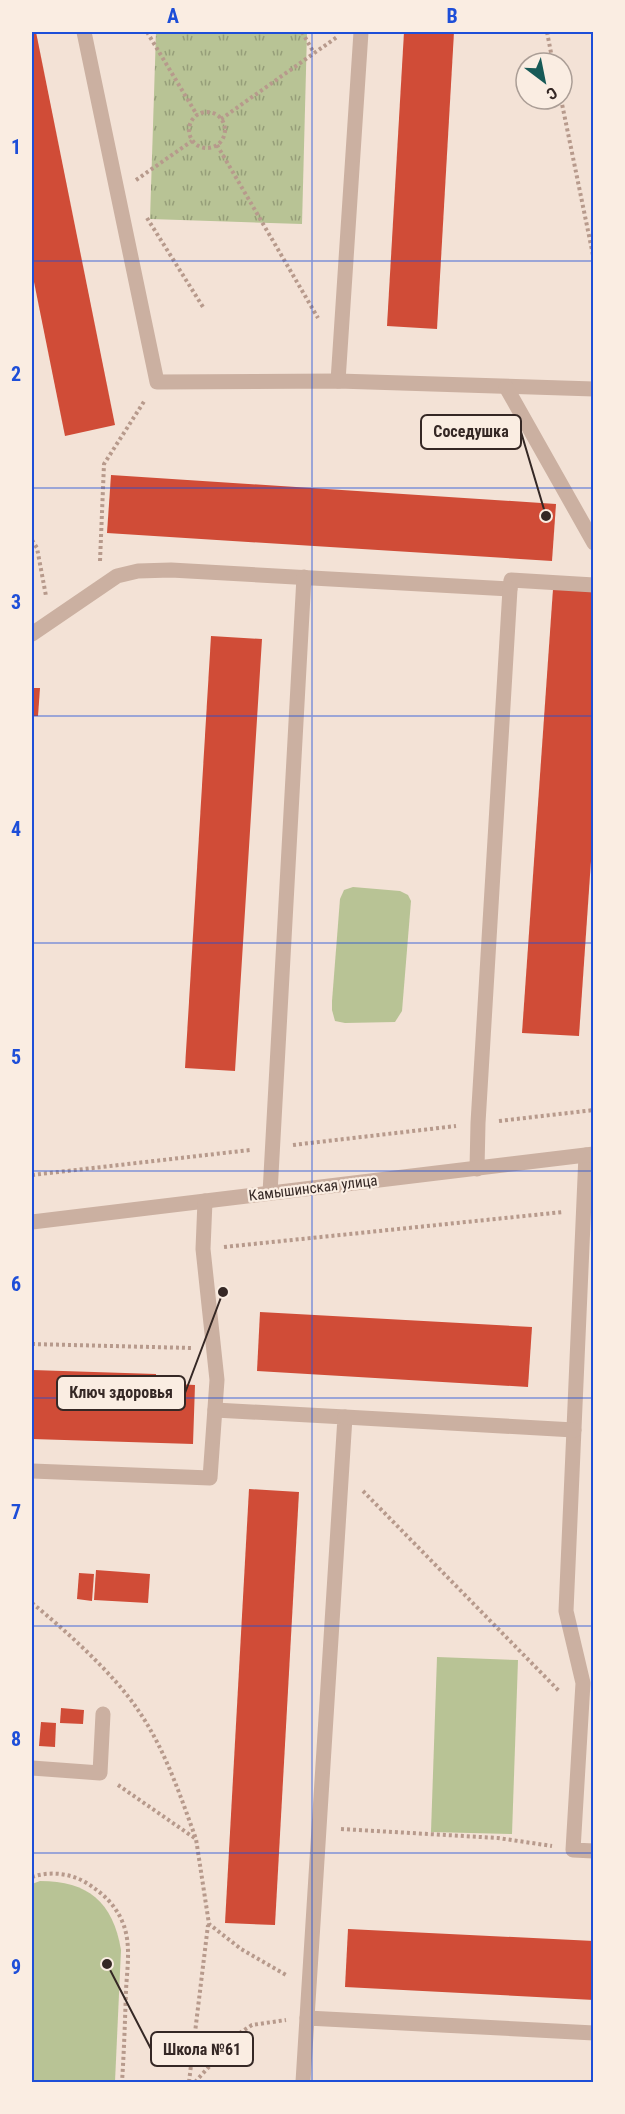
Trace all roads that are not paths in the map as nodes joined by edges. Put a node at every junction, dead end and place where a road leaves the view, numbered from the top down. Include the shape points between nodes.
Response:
1 (84, 32) edge
2 (361, 32) edge
3 (338, 381) junction
4 (506, 387) junction
5 (594, 389) edge
6 (594, 543) edge
7 (304, 578) junction
8 (594, 585) edge
9 (510, 589) junction
10 (32, 634) edge
11 (590, 1155) edge
12 (477, 1169) junction
13 (270, 1193) junction
14 (205, 1201) junction
15 (32, 1222) edge
16 (215, 1410) junction
17 (345, 1417) junction
18 (574, 1430) junction
19 (32, 1471) edge
20 (588, 1695) edge
21 (103, 1714) dead end
22 (32, 1768) edge
23 (594, 1851) edge
24 (307, 2018) junction
25 (594, 2033) edge
26 (303, 2082) edge

1 - 3 street via 158,382
2 - 3 street
3 - 4 street
4 - 5 street
4 - 6 street
7 - 9 street
7 - 10 street via 171,570 117,576
7 - 13 street
8 - 9 street via 511,580
9 - 12 street
11 - 12 street, Камышинская улица
11 - 18 street
12 - 13 street, Камышинская улица
13 - 14 street, Камышинская улица
14 - 15 street, Камышинская улица
14 - 16 street via 203,1249 217,1380
16 - 17 street
16 - 19 street via 210,1478
17 - 18 street
17 - 24 street
18 - 20 street via 566,1611
20 - 23 street via 581,1714 573,1850
21 - 22 street via 100,1773
24 - 25 street
24 - 26 street

